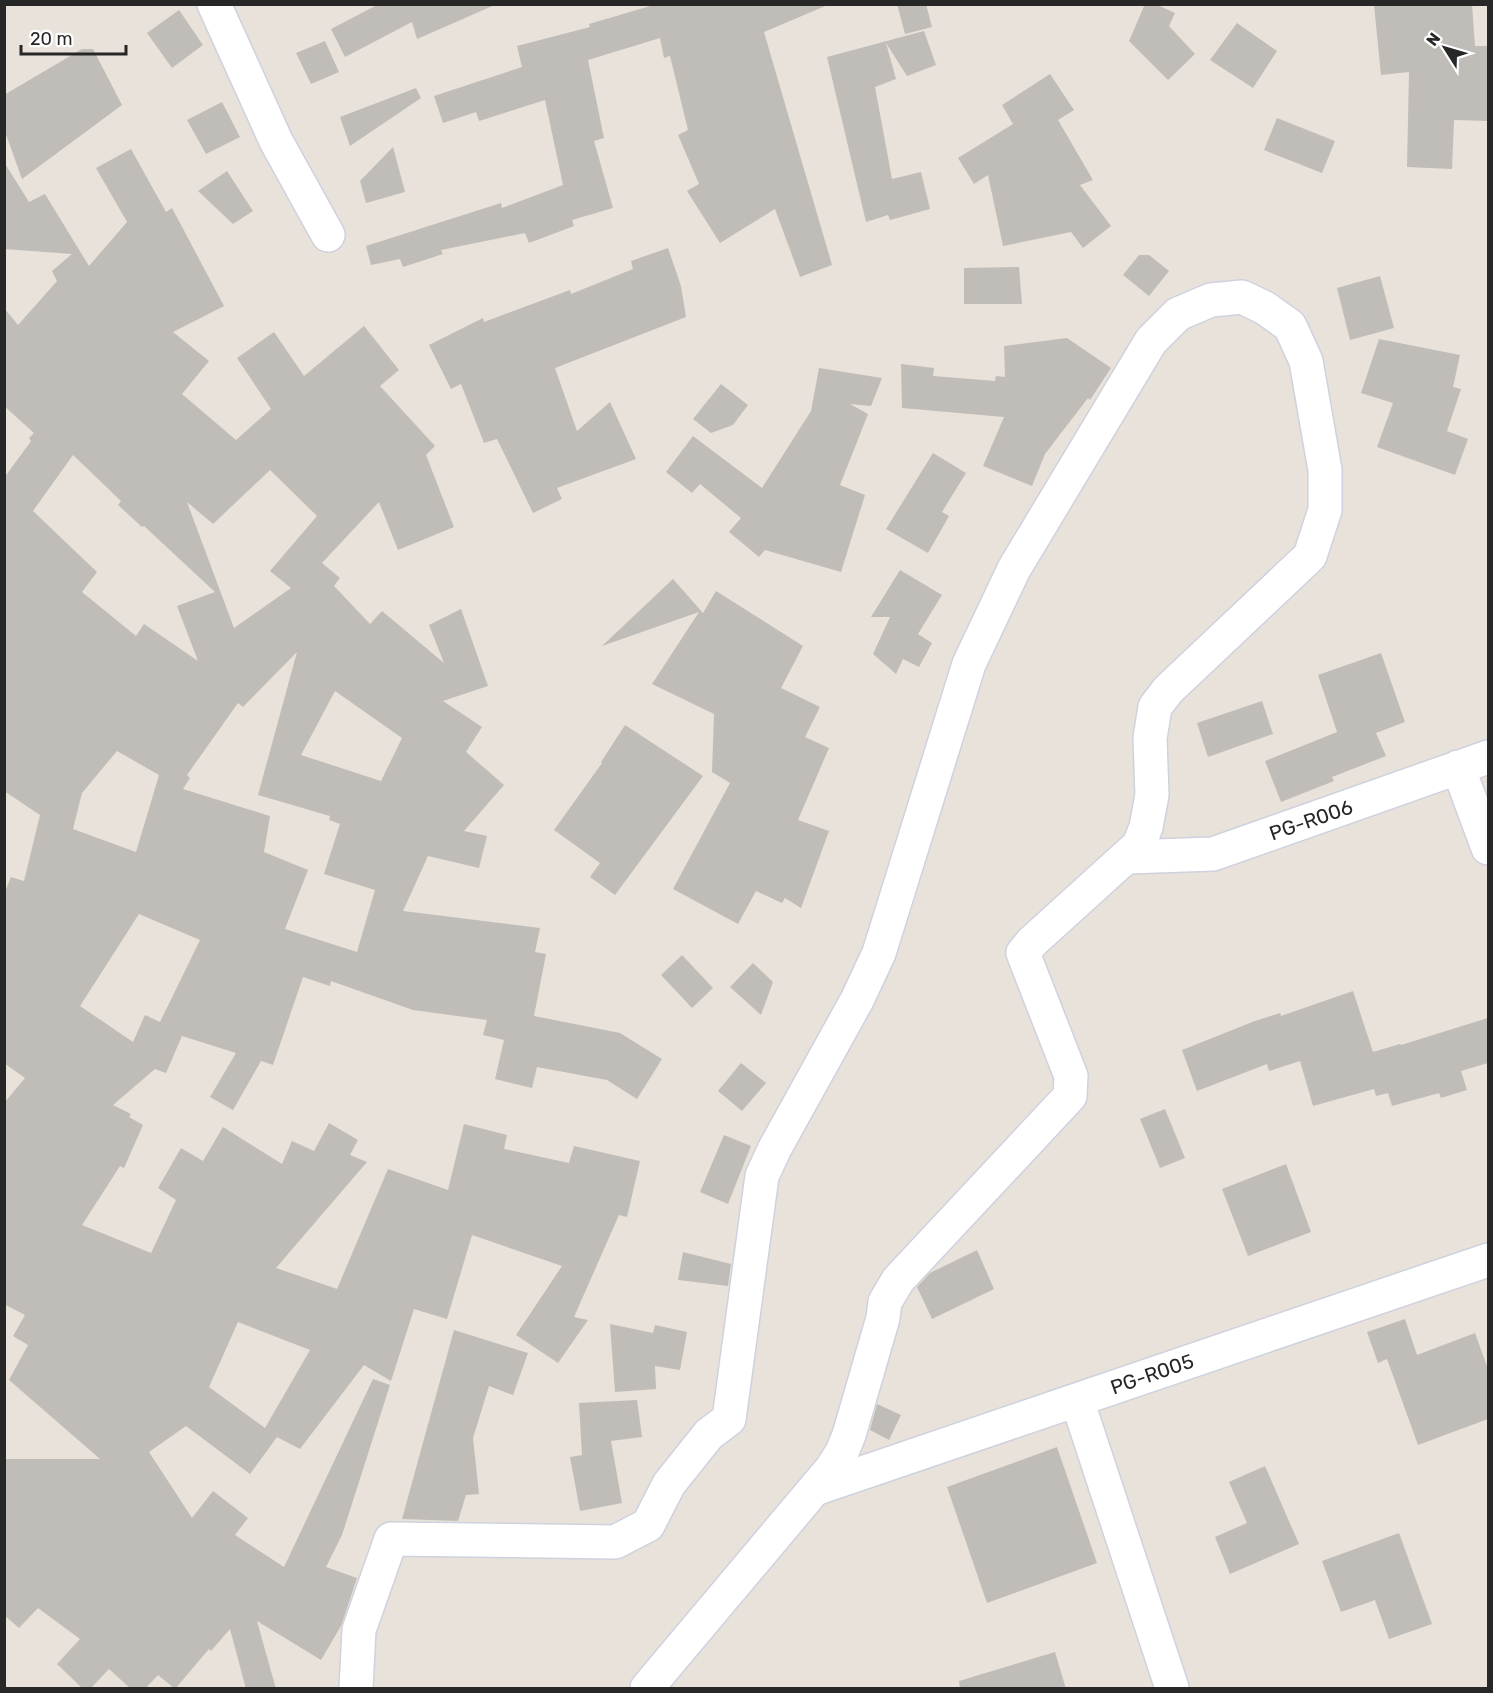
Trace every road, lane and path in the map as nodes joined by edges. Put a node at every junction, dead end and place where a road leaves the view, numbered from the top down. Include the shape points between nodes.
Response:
1 (214, 4) edge
2 (328, 235) dead end
3 (1473, 762) edge
4 (1488, 848) edge
5 (1128, 857) junction
6 (1488, 1260) edge
7 (1077, 1400) junction
8 (815, 1489) junction
9 (356, 1689) edge
10 (647, 1689) edge
11 (1172, 1689) edge

1 - 2 street via 276,141
3 - 4 street
3 - 5 street, PG-R006 via 1213,854
5 - 8 street via 1023,953 1071,1076 1071,1096 898,1281 885,1302 845,1443
5 - 9 street via 1139,845 1152,795 1150,738 1155,707 1168,690 1310,556 1325,510 1324,470 1306,360 1290,326 1242,297 1211,300 1178,314 1151,341 1014,569 969,663 879,953 762,1176 729,1419 710,1434 669,1484 648,1525 615,1542 391,1539 359,1630
6 - 7 street, PG-R005
7 - 8 street, PG-R005
7 - 11 street
8 - 10 street

